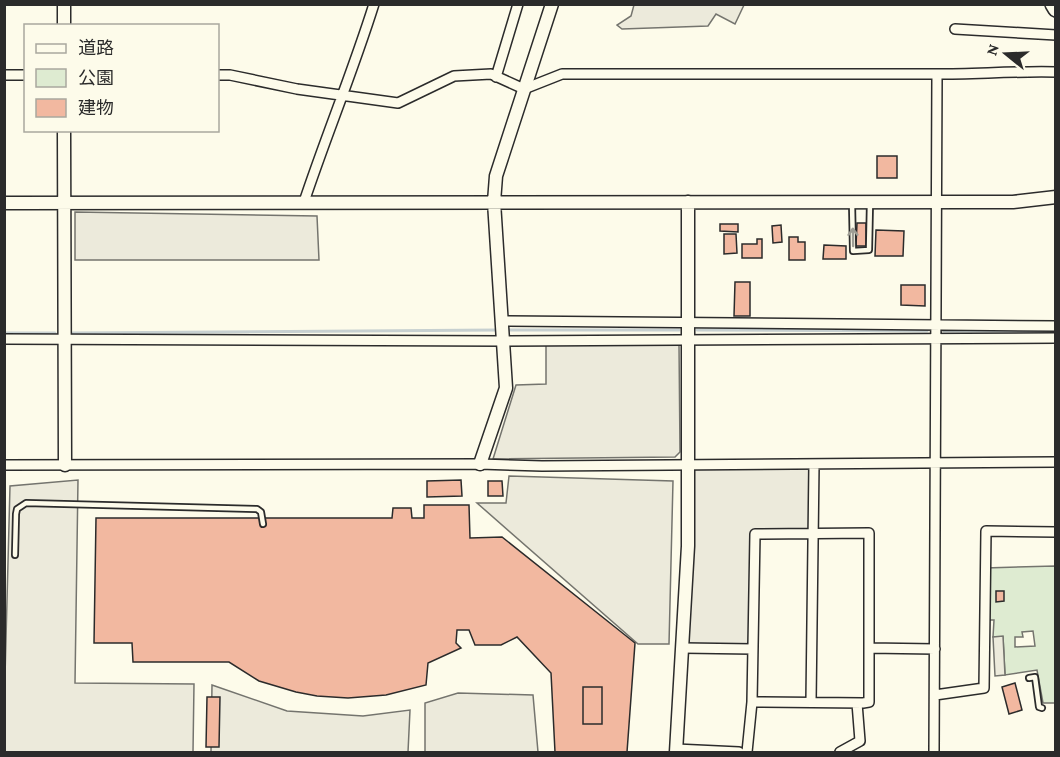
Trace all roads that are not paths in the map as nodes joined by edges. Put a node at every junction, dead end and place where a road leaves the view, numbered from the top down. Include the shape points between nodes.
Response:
1 (64, 4) edge
2 (374, 4) edge
3 (518, 4) edge
4 (552, 4) edge
5 (1053, 4) edge
6 (1056, 9) edge
7 (64, 24) edge
8 (955, 29) dead end
9 (1056, 35) edge
10 (1056, 72) edge
11 (937, 74) junction
12 (4, 75) edge
13 (24, 75) edge
14 (219, 75) edge
15 (496, 76) junction
16 (524, 89) junction
17 (341, 95) junction
18 (64, 132) edge
19 (1056, 197) edge
20 (64, 202) junction
21 (304, 202) junction
22 (494, 202) junction
23 (688, 202) junction
24 (852, 202) junction
25 (870, 202) junction
26 (935, 202) junction
27 (4, 203) edge
28 (502, 321) junction
29 (688, 323) junction
30 (935, 325) junction
31 (1056, 326) edge
32 (935, 338) junction
33 (1056, 338) edge
34 (4, 339) edge
35 (64, 339) junction
36 (688, 339) junction
37 (504, 340) junction
38 (1056, 462) edge
39 (936, 463) junction
40 (480, 464) junction
41 (688, 464) junction
42 (814, 464) junction
43 (4, 465) edge
44 (65, 465) junction
45 (263, 524) dead end
46 (1056, 532) edge
47 (813, 533) junction
48 (15, 555) dead end
49 (683, 648) junction
50 (869, 648) junction
51 (935, 648) junction
52 (753, 649) junction
53 (1029, 678) dead end
54 (935, 695) junction
55 (752, 702) junction
56 (811, 702) junction
57 (857, 703) junction
58 (1042, 708) dead end
59 (676, 751) edge
60 (739, 753) edge
61 (747, 753) edge
62 (840, 753) edge
63 (934, 753) edge

1 - 7 street
2 - 17 street
3 - 15 street
4 - 16 street
5 - 6 main road
8 - 9 street
10 - 11 street
11 - 16 street via 562,74
11 - 26 street
12 - 13 street
14 - 17 street
15 - 16 street
15 - 17 street via 454,76 398,103
16 - 22 street via 500,159
17 - 21 street
18 - 20 street
19 - 26 street via 1013,202
20 - 21 street
20 - 27 street
20 - 35 street
21 - 22 street
22 - 23 street
22 - 28 street
23 - 24 street
23 - 29 street
24 - 25 street
25 -> 24 lane via 869,250 853,251
25 - 26 street
26 - 30 street
28 - 29 street
28 - 37 street
29 - 30 street
29 - 36 street
30 - 31 street
30 - 32 street
32 - 33 street
32 - 36 street
32 - 39 street
34 - 35 street
35 - 37 street
35 - 44 street
36 - 37 street
36 - 41 street
37 - 40 street via 506,388
38 - 39 street
39 - 42 street
39 - 51 street
40 - 41 street
40 - 44 street
41 - 42 street
41 - 49 street
42 - 47 street
43 - 44 street
45 - 48 lane via 257,509 26,503 17,509
46 - 54 street via 986,531 984,688
47 - 50 street via 869,533
47 - 52 street via 755,534
47 - 56 street
49 - 52 street
49 - 59 street
50 - 51 street
50 - 57 street via 869,702
51 - 54 street
52 - 55 street
53 - 58 lane via 1035,677
54 - 63 street
55 - 56 street
55 - 61 street
56 - 57 street
57 - 62 street via 860,741
59 - 60 street

